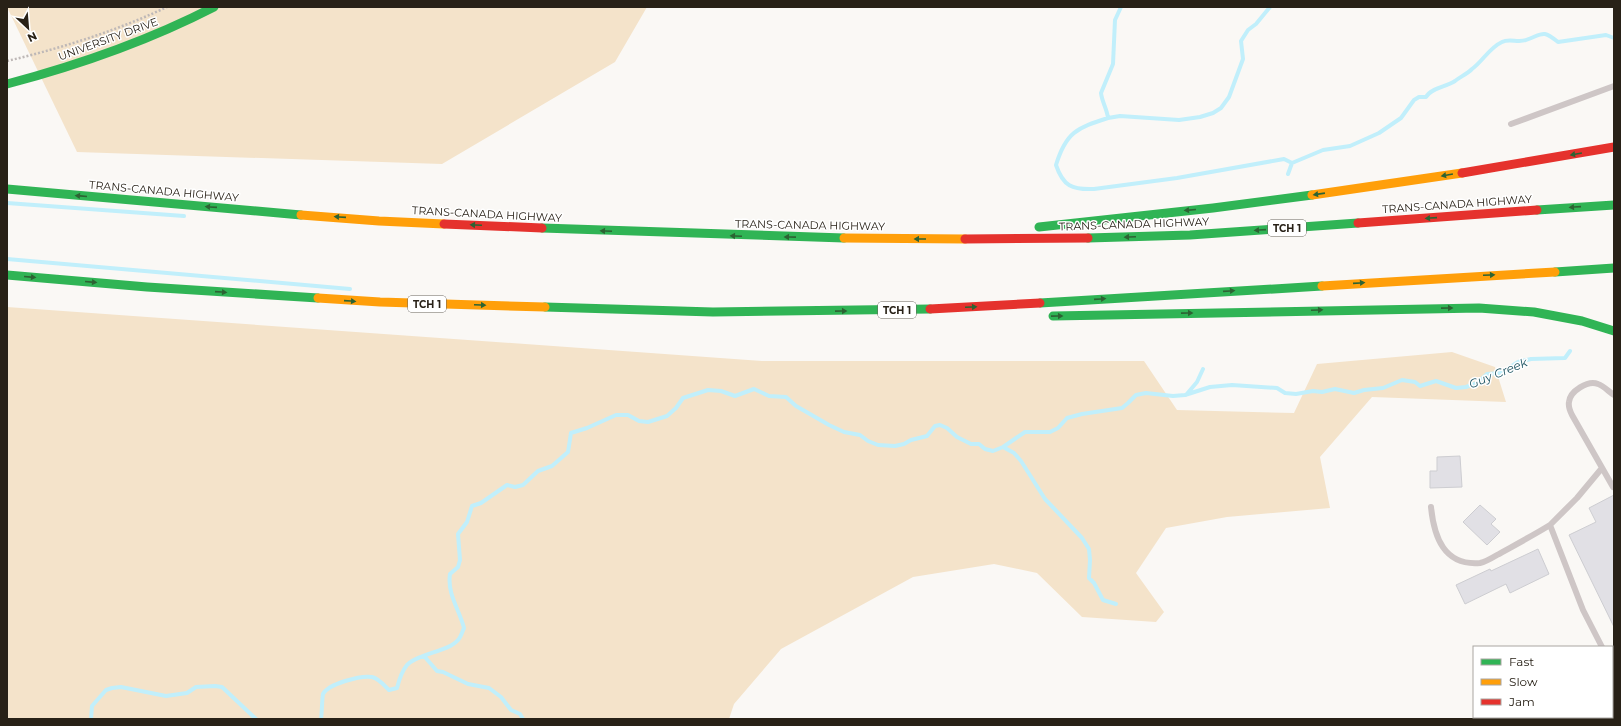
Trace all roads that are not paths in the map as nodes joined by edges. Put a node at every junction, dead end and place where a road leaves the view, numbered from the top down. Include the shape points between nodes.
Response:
1 (214, 7) edge
2 (7, 84) edge
3 (1614, 86) edge
4 (1511, 124) dead end
5 (1614, 147) edge
6 (7, 189) edge
7 (1614, 205) edge
8 (959, 239) junction
9 (1614, 268) edge
10 (7, 275) edge
11 (991, 306) junction
12 (1021, 313) dead end
13 (1044, 316) dead end
14 (1614, 331) edge
15 (1614, 395) edge
16 (1602, 468) junction
17 (1613, 487) edge
18 (1431, 507) dead end
19 (1550, 525) junction
20 (1601, 646) edge

1 - 2 main road, UNIVERSITY DRIVE via 157,35 112,53
3 - 4 lane
5 -> 8 main road via 1311,195 1197,210 1098,219
8 -> 6 main road, TRANS-CANADA HIGHWAY / TCH 1 via 775,237 379,220
7 -> 8 main road, TRANS-CANADA HIGHWAY / TCH 1 via 1190,235
11 -> 9 main road, TCH 1
10 -> 11 main road, TCH 1 via 380,302 713,312 902,310
11 - 12 main road
13 -> 14 main road via 1479,308 1534,312 1582,321
15 - 16 lane via 1599,384 1590,384 1576,391 1568,404
16 - 17 lane
16 - 19 lane
18 - 19 lane via 1432,524 1443,550 1460,562 1482,563
19 - 20 lane via 1583,610

